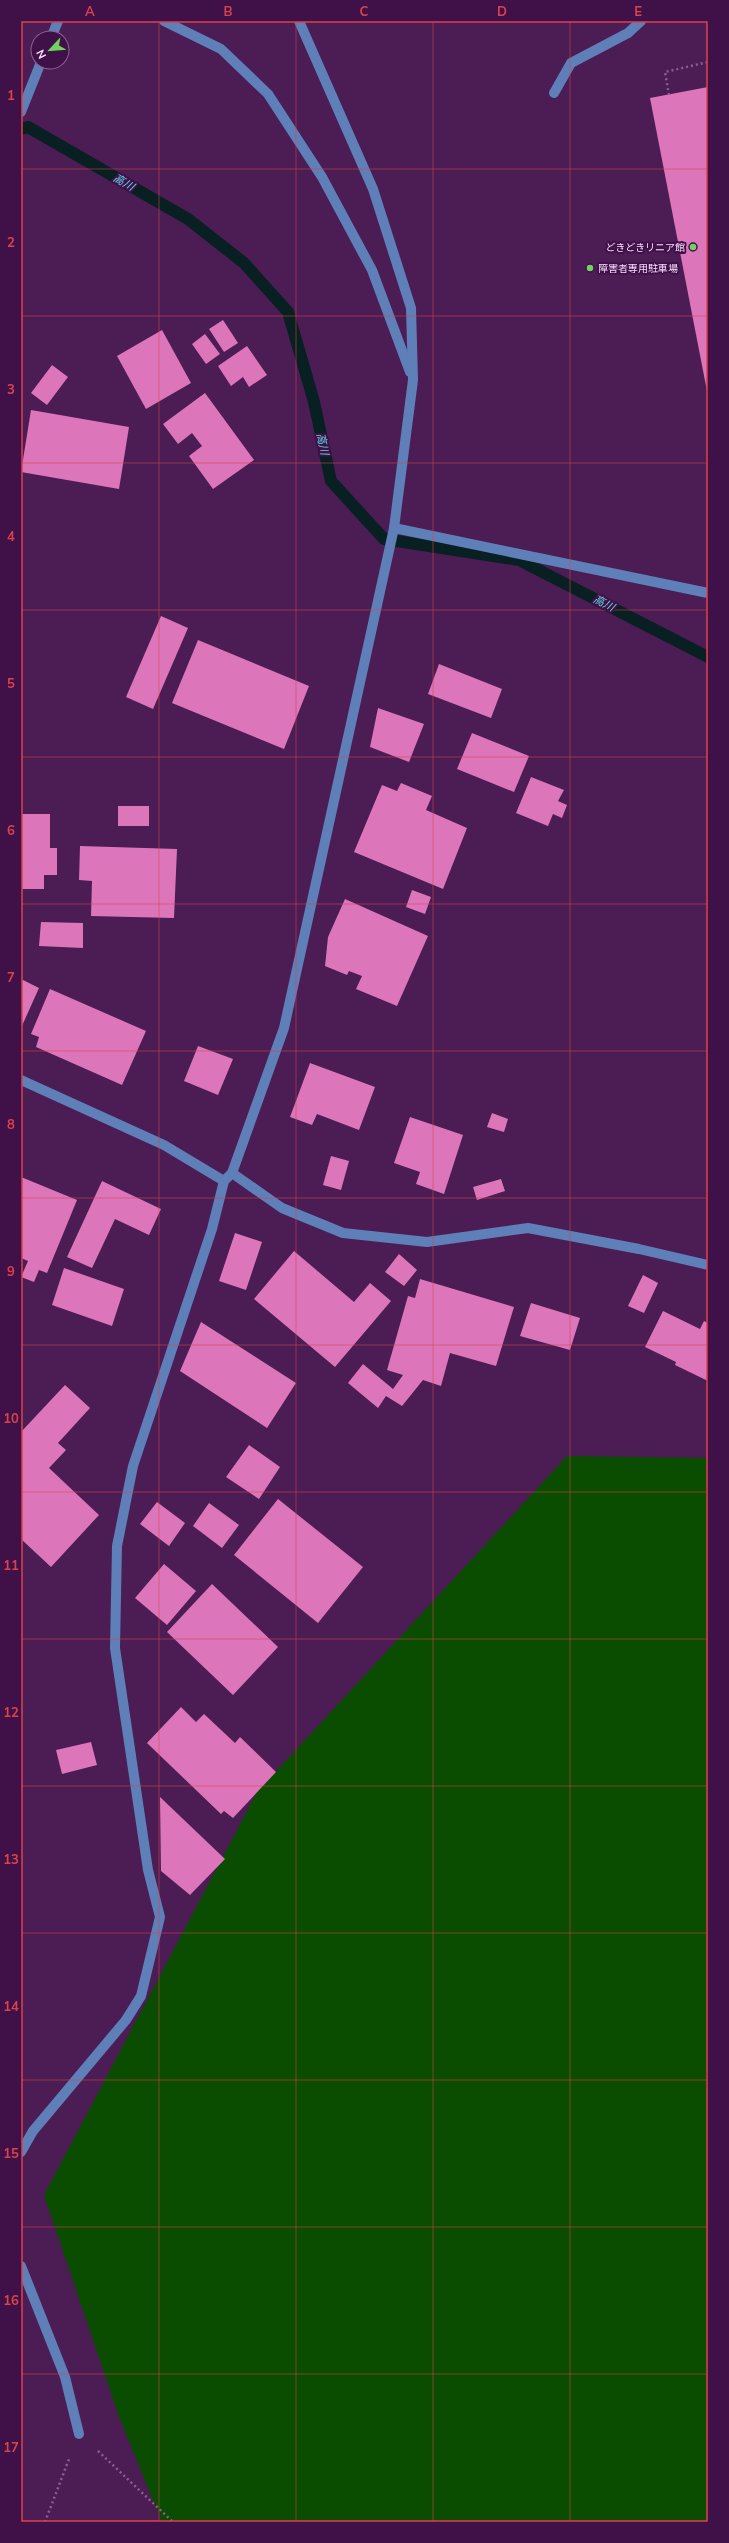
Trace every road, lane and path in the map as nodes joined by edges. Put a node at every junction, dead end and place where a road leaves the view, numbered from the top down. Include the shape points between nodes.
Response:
1 (164, 21) edge
2 (299, 21) edge
3 (641, 21) edge
4 (708, 62) edge
5 (39, 70) edge
6 (554, 93) dead end
7 (669, 95) dead end
8 (21, 112) edge
9 (413, 380) junction
10 (394, 528) junction
11 (708, 593) edge
12 (21, 1080) edge
13 (232, 1172) junction
14 (224, 1181) junction
15 (708, 1265) edge
16 (21, 2152) edge
17 (21, 2266) edge
18 (79, 2434) junction
19 (45, 2522) edge
20 (173, 2522) edge

1 - 9 street via 221,49 268,94 322,177 372,270
2 - 9 street via 373,189 411,308
3 - 6 street via 628,33 571,63
4 - 7 path via 666,72
5 - 8 street
9 - 10 street
10 - 11 street
10 - 13 street via 284,1028
12 - 14 street via 164,1145
13 - 14 street
13 - 15 street via 282,1208 343,1234 427,1242 528,1228
14 - 16 street via 212,1229 133,1466 117,1546 115,1648 148,1870 160,1917 141,1996 126,2020 33,2131
17 - 18 street via 65,2377
18 - 19 path
18 - 20 path

